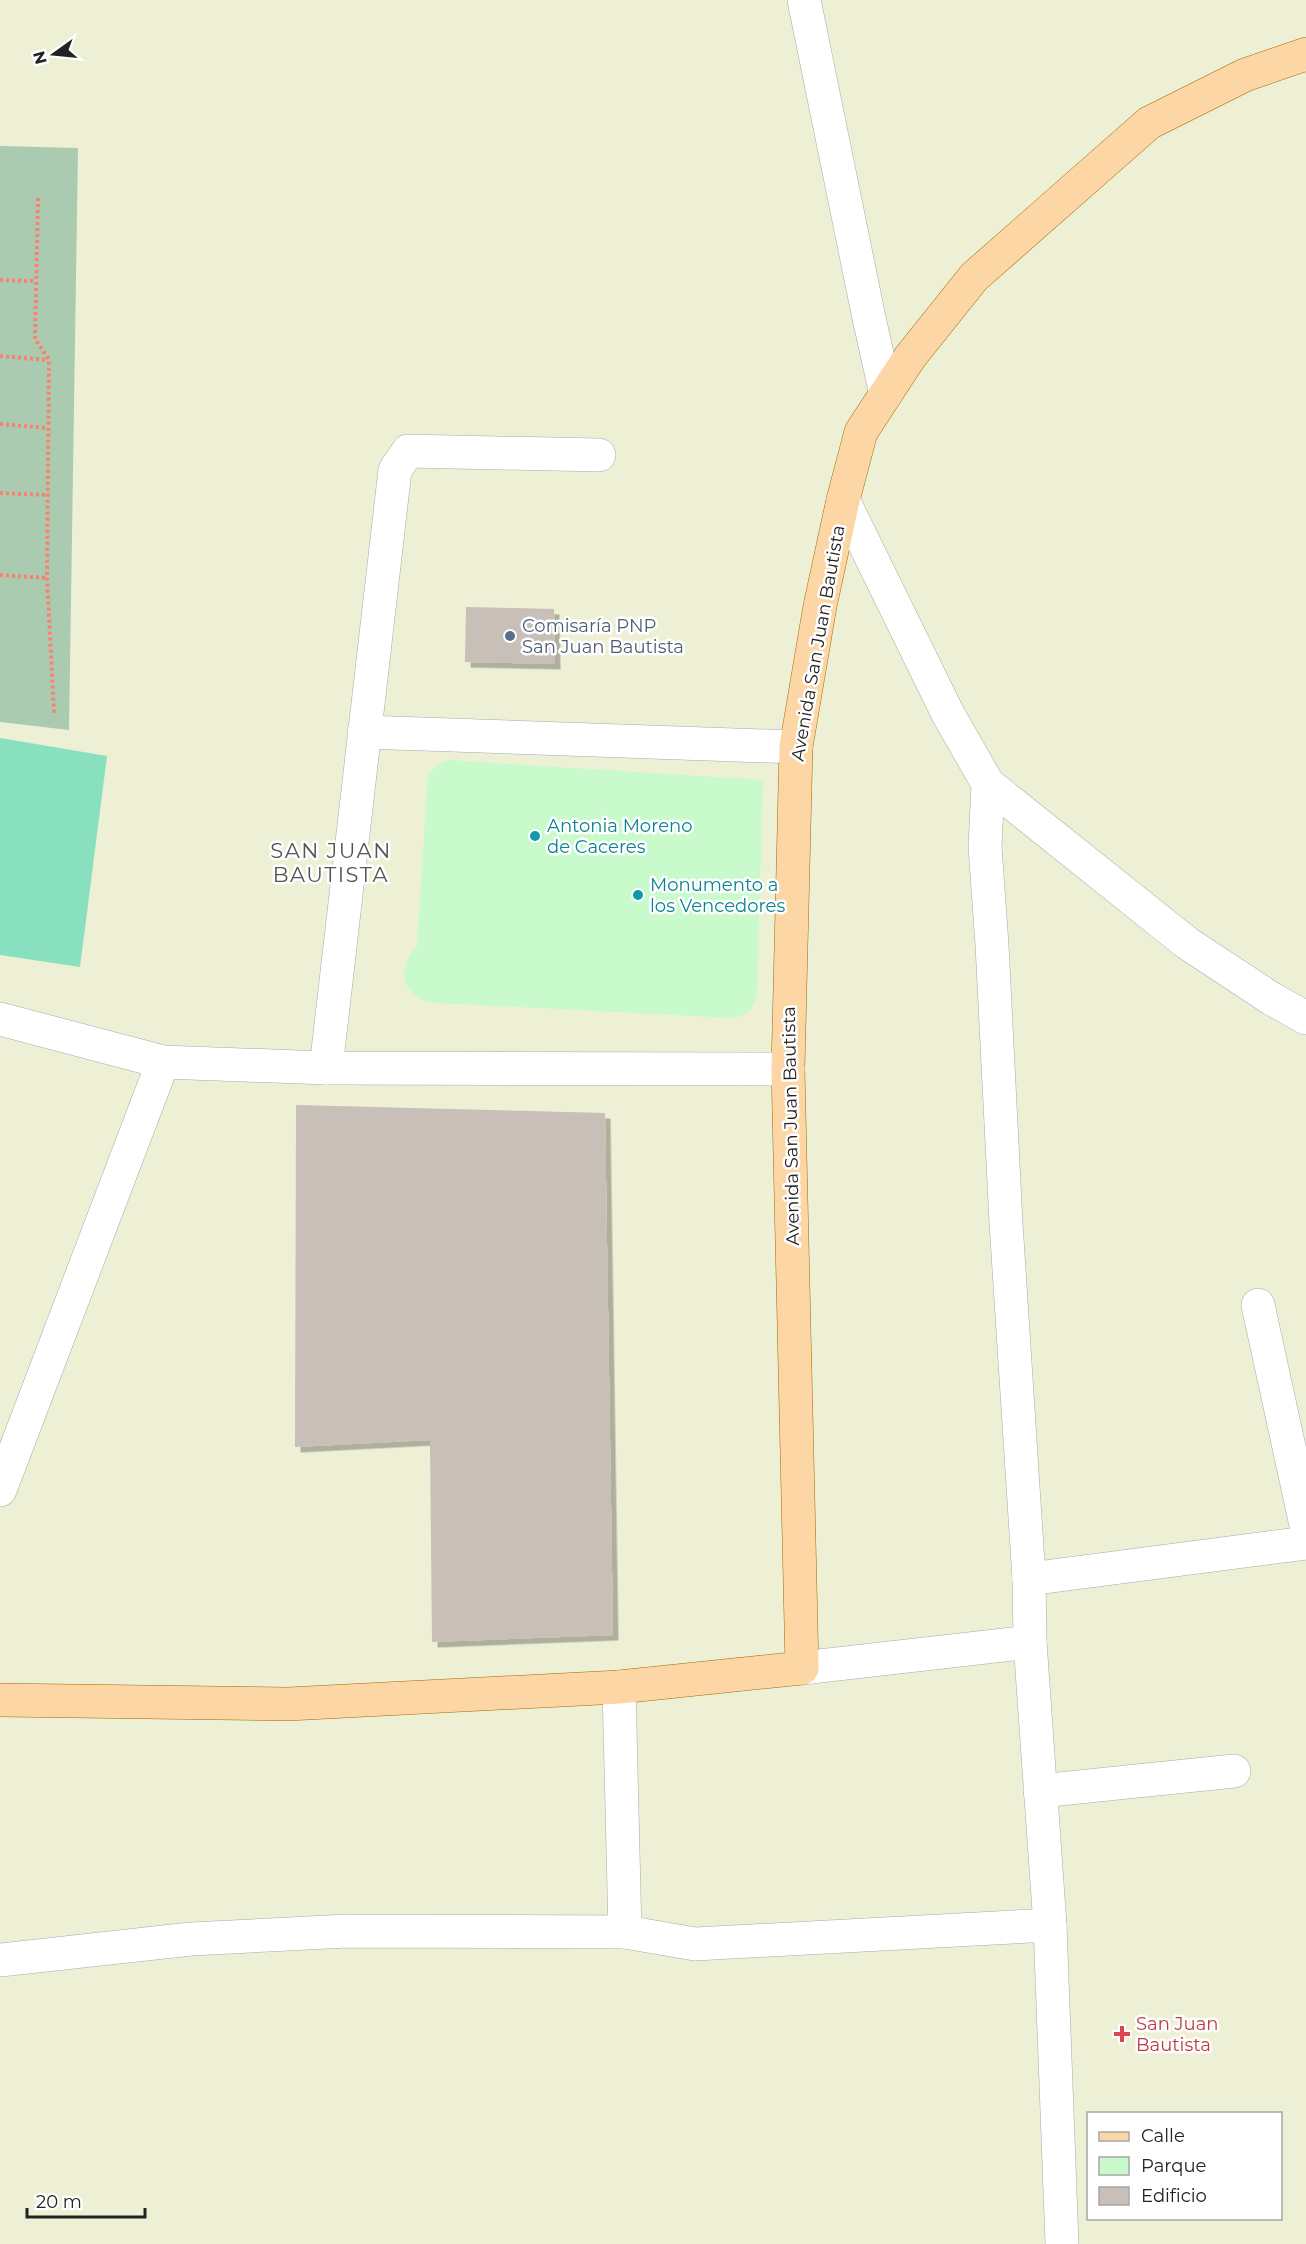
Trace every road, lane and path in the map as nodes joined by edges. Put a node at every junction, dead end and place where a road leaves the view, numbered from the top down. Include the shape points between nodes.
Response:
1 (804, 0) edge
2 (1306, 54) edge
3 (38, 198) dead end
4 (0, 280) edge
5 (36, 282) junction
6 (0, 356) edge
7 (49, 360) junction
8 (886, 394) junction
9 (0, 424) edge
10 (48, 428) junction
11 (599, 455) dead end
12 (0, 493) edge
13 (48, 495) junction
14 (843, 500) junction
15 (0, 575) edge
16 (47, 578) junction
17 (54, 713) dead end
18 (364, 732) junction
19 (796, 747) junction
20 (988, 784) junction
21 (1306, 1018) edge
22 (0, 1019) edge
23 (163, 1062) junction
24 (326, 1068) junction
25 (788, 1069) junction
26 (1258, 1305) dead end
27 (0, 1490) edge
28 (1306, 1525) edge
29 (1306, 1543) edge
30 (1029, 1579) junction
31 (1030, 1642) junction
32 (802, 1668) junction
33 (619, 1687) junction
34 (0, 1700) edge
35 (1234, 1771) dead end
36 (1040, 1791) junction
37 (1050, 1925) junction
38 (625, 1932) junction
39 (0, 1960) edge
40 (1062, 2244) edge

1 - 8 street
2 - 8 main road, Avenida San Juan Bautista via 1245,75 1149,123 974,277 910,357
3 - 5 path
4 - 5 path
5 - 7 path via 35,339
6 - 7 path
7 - 10 path
8 - 14 main road, Avenida San Juan Bautista via 861,432
9 - 10 path
10 - 13 path
11 - 18 street via 408,451 395,470
12 - 13 path
13 - 16 path
14 - 19 main road, Avenida San Juan Bautista
14 - 20 street via 948,714
15 - 16 path
16 - 17 path
18 - 19 street
18 - 24 street
19 - 25 main road, Avenida San Juan Bautista
20 - 21 street via 1187,943
20 - 30 street via 985,847
22 - 23 street
23 - 24 street
23 - 27 street
24 - 25 street
25 - 32 main road, Avenida San Juan Bautista
26 - 28 street
29 - 30 street
30 - 31 street
31 - 32 street
31 - 36 street
32 - 33 main road
33 - 34 main road via 288,1704
33 - 38 street
35 - 36 street
36 - 37 street
37 - 38 street via 695,1944
37 - 40 street
38 - 39 street via 347,1931 191,1939

